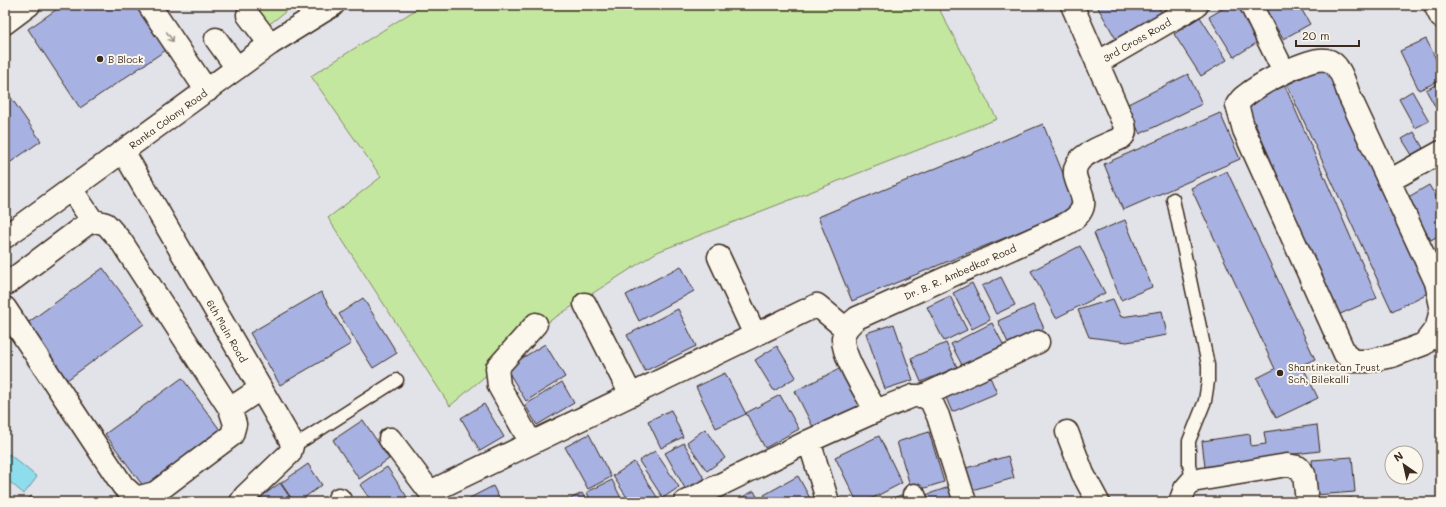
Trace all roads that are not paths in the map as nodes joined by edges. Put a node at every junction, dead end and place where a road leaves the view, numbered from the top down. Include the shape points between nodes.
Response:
1 (29, 5) edge
2 (149, 5) edge
3 (333, 5) edge
4 (1072, 5) edge
5 (1197, 5) edge
6 (1251, 5) edge
7 (1435, 5) edge
8 (248, 15) dead end
9 (1441, 17) edge
10 (5, 22) edge
11 (216, 39) dead end
12 (270, 44) junction
13 (1097, 63) junction
14 (237, 68) junction
15 (1284, 72) junction
16 (207, 91) junction
17 (123, 151) junction
18 (1441, 152) edge
19 (1389, 181) junction
20 (71, 189) junction
21 (1173, 199) dead end
22 (92, 220) junction
23 (5, 237) edge
24 (719, 257) dead end
25 (6, 289) edge
26 (585, 304) dead end
27 (5, 308) edge
28 (1441, 308) edge
29 (536, 324) dead end
30 (846, 329) junction
31 (755, 335) junction
32 (1038, 342) dead end
33 (397, 380) dead end
34 (260, 389) junction
35 (631, 395) junction
36 (923, 396) junction
37 (230, 409) junction
38 (876, 411) junction
39 (1067, 432) dead end
40 (390, 439) dead end
41 (809, 441) junction
42 (531, 443) junction
43 (292, 446) junction
44 (1192, 480) junction
45 (432, 497) edge
46 (241, 502) edge
47 (685, 502) edge
48 (828, 502) edge
49 (965, 502) edge
50 (1098, 502) edge
51 (1180, 502) edge
52 (1307, 502) edge

1 - 10 street
2 -> 16 street
3 - 12 street, Ranka Colony Road
4 - 13 street, Dr. B. R. Ambedkar Road
5 - 13 street, 3rd Cross Road
6 - 15 street
7 - 9 street
8 - 12 street
11 - 14 street
12 - 14 street, Ranka Colony Road
13 - 30 street, Dr. B. R. Ambedkar Road via 1125,131 1121,138 1084,156 1075,167 1084,204 1081,214 1064,225 857,318
14 - 16 street, Ranka Colony Road
15 - 19 street via 1312,61 1326,60 1334,64
15 - 28 street via 1243,96 1237,105 1244,130 1345,354 1353,361 1367,361 1392,356 1424,344 1437,327
16 - 17 street, Ranka Colony Road
17 - 20 street, Ranka Colony Road
17 - 34 street, 6th Main Road
18 - 19 street
19 - 28 street via 1436,282
20 - 22 street
20 - 23 street, Ranka Colony Road
21 - 44 lane via 1208,365 1205,401 1189,441
22 - 25 street
22 - 37 street via 106,224 121,241
24 - 31 street
26 - 35 street
27 - 37 street via 123,486 136,498 155,493 232,435 235,424
29 - 42 street via 497,368 499,386
30 - 31 street via 817,305
30 - 38 street via 846,352
31 - 35 street
32 - 36 street
33 - 43 lane
34 - 37 street
34 - 43 street, 6th Main Road
35 - 42 street
36 - 38 street via 913,396
36 - 49 street via 931,401 938,416
38 - 41 street
39 - 50 street via 1083,474
40 - 45 street
41 - 47 street
41 - 48 street
42 - 45 street
43 - 46 street via 290,453
44 - 51 street
44 - 52 street via 1287,465 1298,467 1304,474

